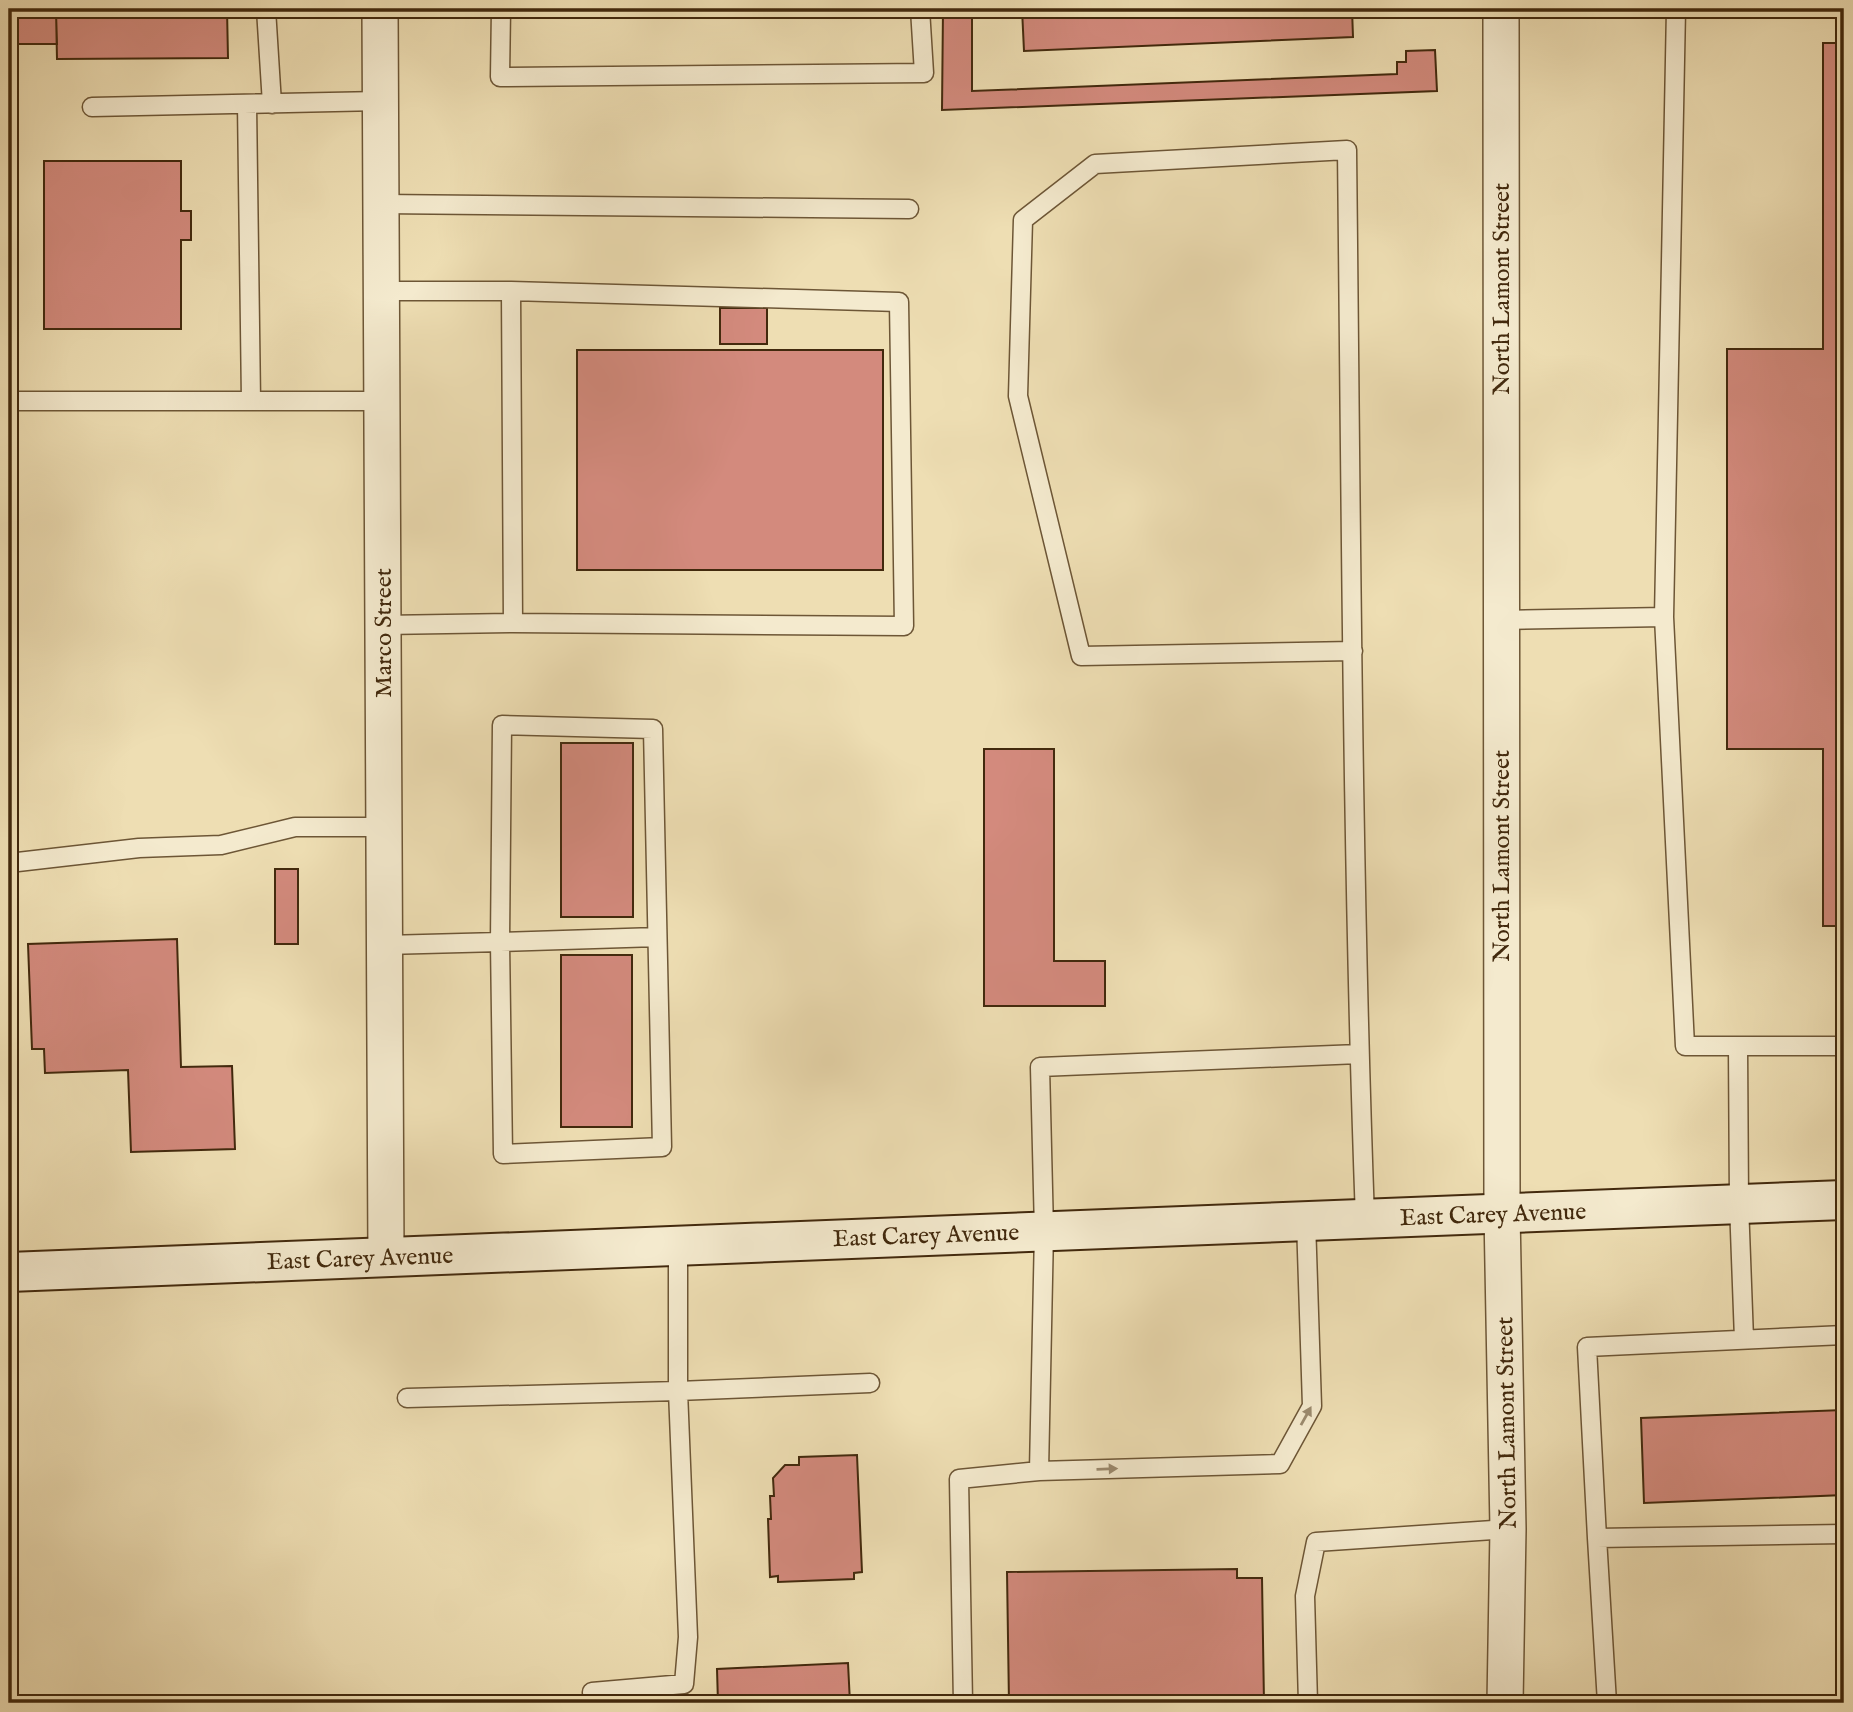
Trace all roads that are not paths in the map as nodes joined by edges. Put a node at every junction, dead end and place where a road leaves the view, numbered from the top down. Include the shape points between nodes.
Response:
1 (266, 9) edge
2 (380, 9) edge
3 (501, 9) edge
4 (920, 9) edge
5 (1501, 9) edge
6 (1676, 9) edge
7 (380, 101) junction
8 (247, 104) junction
9 (272, 104) junction
10 (92, 107) dead end
11 (381, 204) junction
12 (909, 209) dead end
13 (381, 290) junction
14 (511, 291) junction
15 (9, 401) edge
16 (251, 401) junction
17 (382, 401) junction
18 (1664, 617) junction
19 (1501, 620) junction
20 (513, 623) junction
21 (383, 625) junction
22 (1353, 651) junction
23 (384, 827) junction
24 (9, 863) edge
25 (657, 937) junction
26 (500, 943) junction
27 (384, 945) junction
28 (1738, 1046) junction
29 (1844, 1046) edge
30 (1360, 1054) junction
31 (1844, 1200) edge
32 (1739, 1204) junction
33 (1502, 1213) junction
34 (1366, 1219) junction
35 (1306, 1221) junction
36 (1044, 1231) junction
37 (678, 1245) junction
38 (386, 1257) junction
39 (9, 1272) edge
40 (1844, 1335) edge
41 (1744, 1339) junction
42 (870, 1383) dead end
43 (678, 1391) junction
44 (407, 1398) dead end
45 (1039, 1471) junction
46 (1507, 1529) junction
47 (1844, 1534) edge
48 (1597, 1538) junction
49 (593, 1703) edge
50 (963, 1703) edge
51 (1307, 1703) edge
52 (1505, 1703) edge
53 (1607, 1703) edge

1 - 9 lane
2 - 7 street, Marco Street
3 - 4 lane via 500,77 924,74
5 - 19 street, North Lamont Street
6 - 18 lane
7 - 9 lane
7 - 11 street, Marco Street
8 - 9 lane
8 - 10 lane
8 - 16 lane
11 - 12 lane
11 - 13 street, Marco Street
13 - 14 lane
13 - 17 street, Marco Street
14 - 20 lane
14 - 20 lane via 899,302 904,626
15 - 16 lane
16 - 17 lane
17 - 21 street, Marco Street
18 - 19 lane
18 - 28 lane via 1685,1046
19 - 33 street, North Lamont Street
20 - 21 lane
21 - 23 street, Marco Street
22 - 22 lane via 1347,150 1095,164 1023,220 1018,396 1081,656
22 - 30 lane
23 - 24 lane via 295,827 220,845 139,848
23 - 27 street, Marco Street
25 - 26 lane
25 - 26 lane via 653,729 502,725
25 - 26 lane via 662,1147 503,1154
26 - 27 lane
27 - 38 street, Marco Street
28 - 29 lane
28 - 32 lane
30 - 34 lane
30 - 36 lane via 1041,1067
31 - 32 main road, East Carey Avenue
32 - 33 main road, East Carey Avenue
32 - 41 lane
33 - 34 main road, East Carey Avenue
33 - 46 street, North Lamont Street
34 - 35 main road, East Carey Avenue
35 - 36 main road, East Carey Avenue
45 -> 35 lane via 1280,1464 1312,1406
36 - 37 main road, East Carey Avenue
36 - 45 lane
37 - 38 main road, East Carey Avenue
37 - 43 lane
38 - 39 main road, East Carey Avenue
40 - 41 lane
41 - 48 lane via 1587,1347
42 - 43 lane
43 - 44 lane
43 - 49 lane via 688,1637 684,1684 592,1692
45 - 50 lane via 959,1479
46 - 51 lane via 1316,1542 1305,1596
46 - 52 street, North Lamont Street
47 - 48 lane
48 - 53 lane

